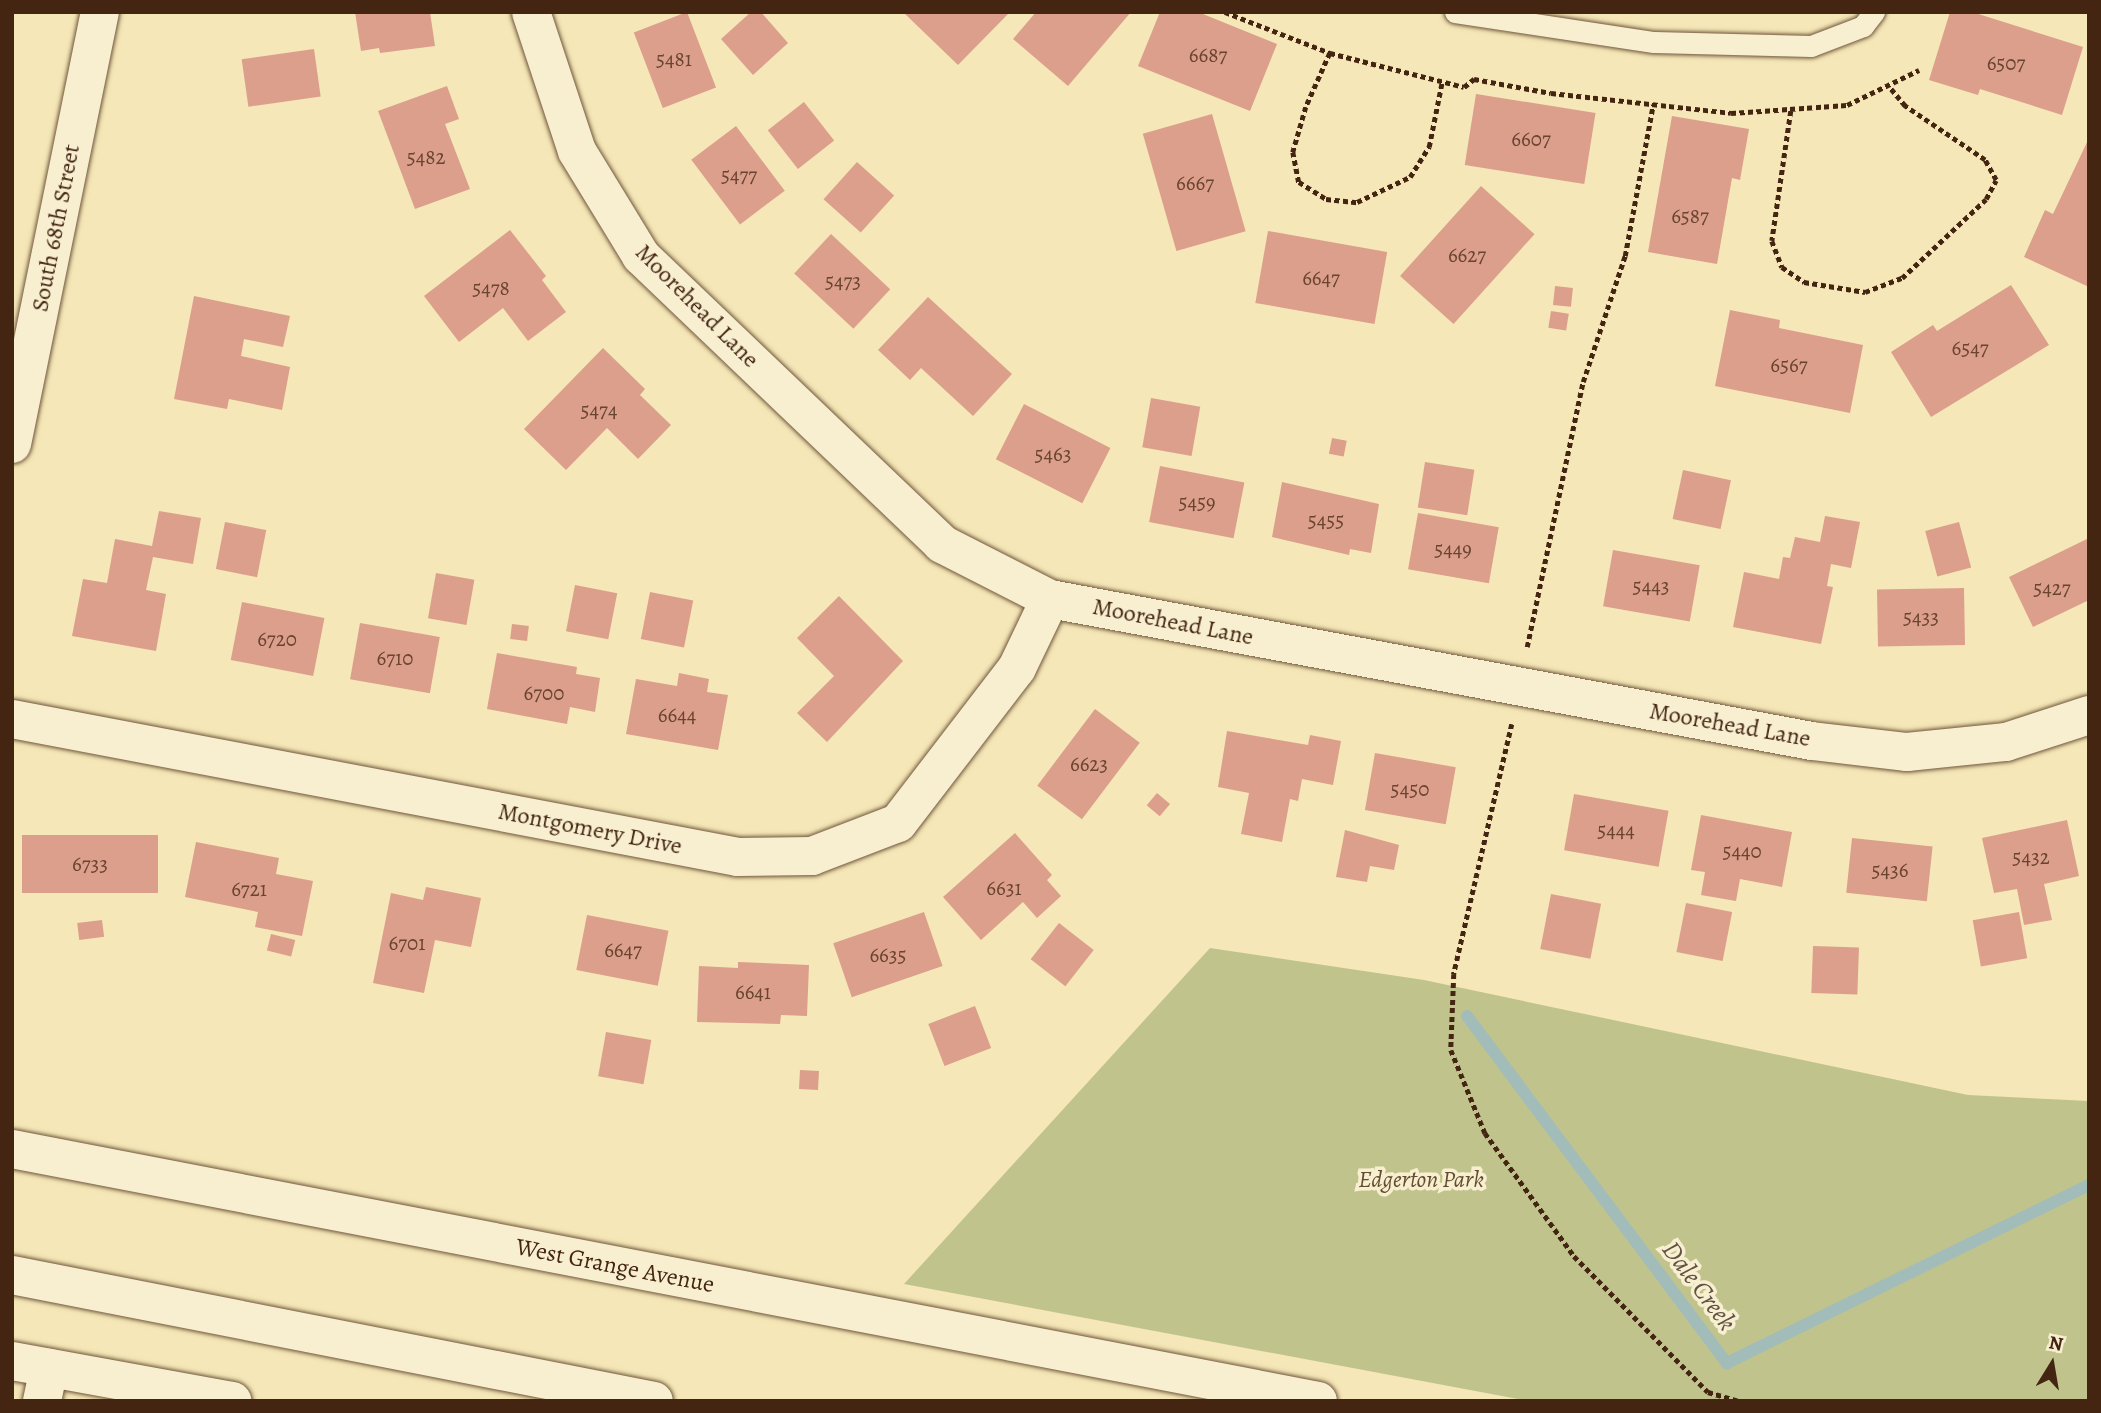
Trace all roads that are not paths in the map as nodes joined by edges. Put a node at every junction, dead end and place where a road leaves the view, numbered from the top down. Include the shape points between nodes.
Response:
1 (100, 12) edge
2 (531, 12) edge
3 (1455, 12) edge
4 (1874, 12) edge
5 (12, 444) edge
6 (1050, 599) junction
7 (2089, 715) edge
8 (12, 719) edge
9 (12, 1149) edge
10 (12, 1275) edge
11 (12, 1361) edge
12 (46, 1384) edge
13 (1218, 1392) edge
14 (232, 1401) edge
15 (654, 1401) edge
16 (1318, 1401) edge

1 - 5 street, South 68th Street
2 - 6 street, Moorehead Lane via 577,152 641,256 942,544
3 - 4 lane via 1654,42 1811,46 1863,26
6 - 7 street, Moorehead Lane via 1812,741 1907,752 2006,742
6 - 8 street, Montgomery Drive via 1017,668 898,823 812,856 738,857
9 - 13 street, West Grange Avenue
10 - 15 street
11 - 12 street
12 - 14 street
13 - 16 street, West Grange Avenue

